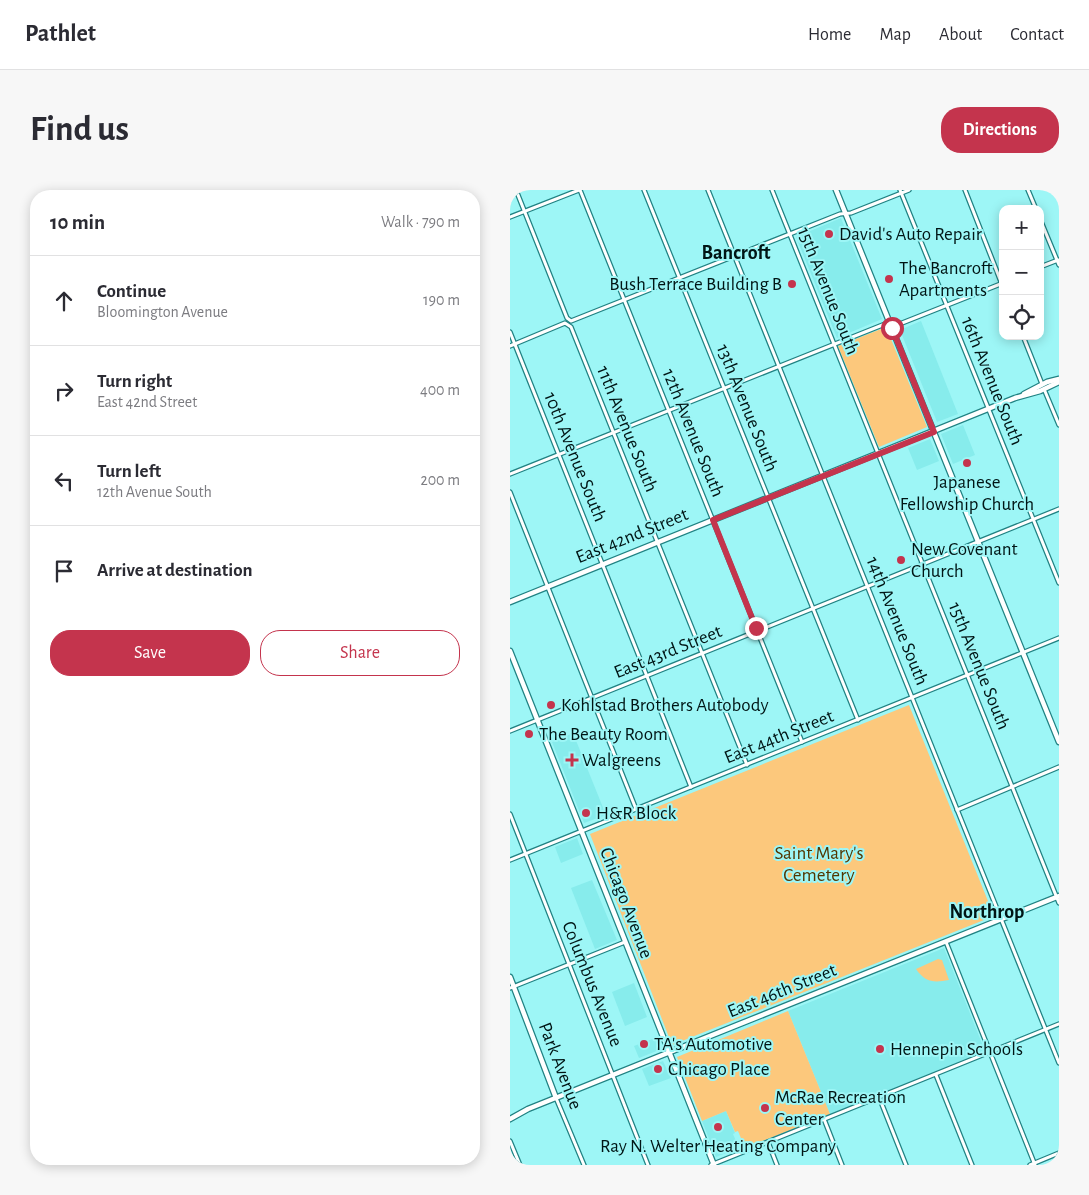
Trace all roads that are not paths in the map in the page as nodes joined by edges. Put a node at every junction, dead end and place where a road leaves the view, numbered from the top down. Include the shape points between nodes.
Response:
1 (516, 190) edge
2 (579, 190) edge
3 (644, 190) edge
4 (708, 190) edge
5 (772, 190) edge
6 (836, 190) edge
7 (908, 190) edge
8 (965, 190) edge
9 (1028, 190) edge
10 (901, 191) edge
11 (1034, 205) edge
12 (525, 211) junction
13 (846, 213) junction
14 (510, 217) edge
15 (1044, 228) edge
16 (790, 234) junction
17 (734, 256) junction
18 (1058, 260) edge
19 (1044, 265) edge
20 (1059, 265) edge
21 (999, 276) edge
22 (679, 278) junction
23 (999, 285) edge
24 (624, 300) junction
25 (947, 305) junction
26 (890, 322) junction
27 (892, 327) junction
28 (510, 332) edge
29 (1025, 340) edge
30 (835, 344) junction
31 (512, 345) edge
32 (779, 366) junction
33 (1059, 381) edge
34 (1043, 387) junction
35 (724, 388) junction
36 (988, 409) junction
37 (668, 411) junction
38 (1059, 425) edge
39 (934, 432) junction
40 (614, 433) junction
41 (559, 454) junction
42 (879, 454) junction
43 (510, 474) edge
44 (824, 476) junction
45 (510, 492) edge
46 (768, 498) junction
47 (1059, 510) edge
48 (713, 520) junction
49 (1034, 520) junction
50 (657, 542) junction
51 (979, 542) junction
52 (603, 564) junction
53 (923, 564) junction
54 (1059, 583) edge
55 (548, 586) junction
56 (868, 587) junction
57 (510, 602) edge
58 (813, 609) junction
59 (757, 631) junction
60 (1059, 638) edge
61 (510, 651) edge
62 (1024, 653) junction
63 (703, 654) junction
64 (968, 675) junction
65 (648, 676) junction
66 (592, 698) junction
67 (913, 698) junction
68 (537, 720) junction
69 (858, 720) junction
70 (510, 731) edge
71 (802, 742) junction
72 (1059, 742) edge
73 (747, 765) junction
74 (1059, 767) edge
75 (1013, 786) junction
76 (691, 787) junction
77 (636, 809) junction
78 (957, 810) junction
79 (510, 814) edge
80 (581, 831) junction
81 (525, 854) junction
82 (510, 860) edge
83 (1058, 896) edge
84 (1059, 903) edge
85 (1001, 919) junction
86 (625, 942) junction
87 (946, 942) junction
88 (569, 964) junction
89 (510, 977) edge
90 (512, 987) edge
91 (1059, 1024) edge
92 (1046, 1030) junction
93 (991, 1052) junction
94 (669, 1053) junction
95 (1059, 1063) edge
96 (936, 1074) junction
97 (613, 1075) junction
98 (879, 1097) junction
99 (556, 1098) junction
100 (510, 1114) edge
101 (516, 1114) junction
102 (510, 1118) edge
103 (824, 1119) junction
104 (510, 1141) edge
105 (768, 1142) junction
106 (1059, 1153) edge
107 (1035, 1164) edge
108 (520, 1165) edge
109 (584, 1165) edge
110 (648, 1165) edge
111 (713, 1165) edge
112 (777, 1165) edge
113 (842, 1165) edge
114 (906, 1165) edge
115 (972, 1165) edge
116 (1030, 1165) edge

1 - 12 street
2 - 12 street
2 - 24 street, 12th Avenue South
3 - 22 street, 13th Avenue South
4 - 17 street, 14th Avenue South
5 - 16 street, 15th Avenue South
6 - 13 street
7 - 10 street
8 - 21 street
9 - 11 street
10 - 13 street
10 - 25 street, 16th Avenue South
12 - 14 street
12 - 24 street via 567,318 576,320
13 - 16 street
13 - 26 street
15 - 18 street
16 - 17 street
16 - 30 street, 15th Avenue South
17 - 22 street
17 - 32 street, 14th Avenue South
18 - 19 street
18 - 20 street
22 - 24 street
22 - 35 street, 13th Avenue South
23 - 25 street
24 - 37 street, 12th Avenue South
25 - 27 street
25 - 36 street, 16th Avenue South
26 - 27 street
26 - 30 street
27 - 39 street
28 - 31 street, 10th Avenue South
29 - 34 street
30 - 32 street
30 - 42 street, 15th Avenue South
31 - 40 street, 11th Avenue South via 566,323 570,326
31 - 41 street, 10th Avenue South
32 - 35 street
32 - 44 street, 14th Avenue South
33 - 34 street, East 42nd Street
34 - 36 street, East 42nd Street
34 - 38 street
35 - 37 street
35 - 46 street, 13th Avenue South
36 - 39 street, East 42nd Street
36 - 49 street, 16th Avenue South
37 - 40 street
37 - 48 street, 12th Avenue South
39 - 42 street, East 42nd Street
39 - 51 street
40 - 41 street
40 - 50 street, 11th Avenue South
41 - 43 street
41 - 52 street, 10th Avenue South
42 - 44 street, East 42nd Street
42 - 53 street, 15th Avenue South
44 - 46 street, East 42nd Street
44 - 56 street, 14th Avenue South
45 - 55 street
46 - 48 street, East 42nd Street
46 - 58 street, 13th Avenue South
47 - 49 street, East 43rd Street
48 - 50 street, East 42nd Street
48 - 59 street, 12th Avenue South
49 - 51 street, East 43rd Street
49 - 54 street, 16th Avenue South
50 - 52 street, East 42nd Street
50 - 63 street, 11th Avenue South
51 - 53 street, East 43rd Street
51 - 62 street
52 - 55 street, East 42nd Street
52 - 65 street, 10th Avenue South
53 - 56 street, East 43rd Street
53 - 64 street, 15th Avenue South
55 - 57 street, East 42nd Street
55 - 66 street
56 - 58 street, East 43rd Street
56 - 67 street, 14th Avenue South
58 - 59 street, East 43rd Street
58 - 69 street, 13th Avenue South
59 - 63 street, East 43rd Street
59 - 71 street, 12th Avenue South
60 - 62 street, East 44th Street
61 - 68 street, Chicago Avenue
62 - 64 street, East 44th Street
62 - 72 street
63 - 65 street, East 43rd Street
63 - 73 street, 11th Avenue South
64 - 67 street, East 44th Street
64 - 75 street, 15th Avenue South
65 - 66 street, East 43rd Street
65 - 76 street, 10th Avenue South
66 - 68 street, East 43rd Street
66 - 77 street
67 - 69 street, East 44th Street
67 - 78 street, 14th Avenue South
68 - 70 street, East 43rd Street
68 - 80 street, Chicago Avenue
69 - 71 street, East 44th Street
71 - 73 street, East 44th Street
73 - 76 street, East 44th Street
74 - 75 street
75 - 78 street
75 - 83 street, 15th Avenue South
76 - 77 street, East 44th Street
77 - 80 street, East 44th Street
78 - 85 street, 14th Avenue South
79 - 81 street, Columbus Avenue
80 - 81 street, East 44th Street
80 - 86 street, Chicago Avenue
81 - 82 street, East 44th Street
81 - 88 street, Columbus Avenue
83 - 84 street, 15th Avenue South
83 - 85 street, East 46th Street
85 - 87 street, East 46th Street
85 - 92 street, 14th Avenue South
86 - 88 street
86 - 94 street, Chicago Avenue
87 - 93 street
87 - 94 street, East 46th Street
88 - 90 street
88 - 97 street, Columbus Avenue
89 - 90 street, Park Avenue
90 - 99 street, Park Avenue
91 - 92 street
92 - 93 street
92 - 95 street, 14th Avenue South
93 - 96 street
93 - 107 street
94 - 97 street, East 46th Street
94 - 111 street, Chicago Avenue
96 - 98 street
96 - 115 street
97 - 99 street, East 46th Street
97 - 110 street, Columbus Avenue
98 - 103 street
98 - 114 street
99 - 101 street, East 46th Street
99 - 109 street, Park Avenue
100 - 101 street, East 46th Street
101 - 102 street, East 46th Street
103 - 105 street
103 - 113 street
104 - 108 street
105 - 111 street
105 - 112 street
106 - 107 street
107 - 116 street

